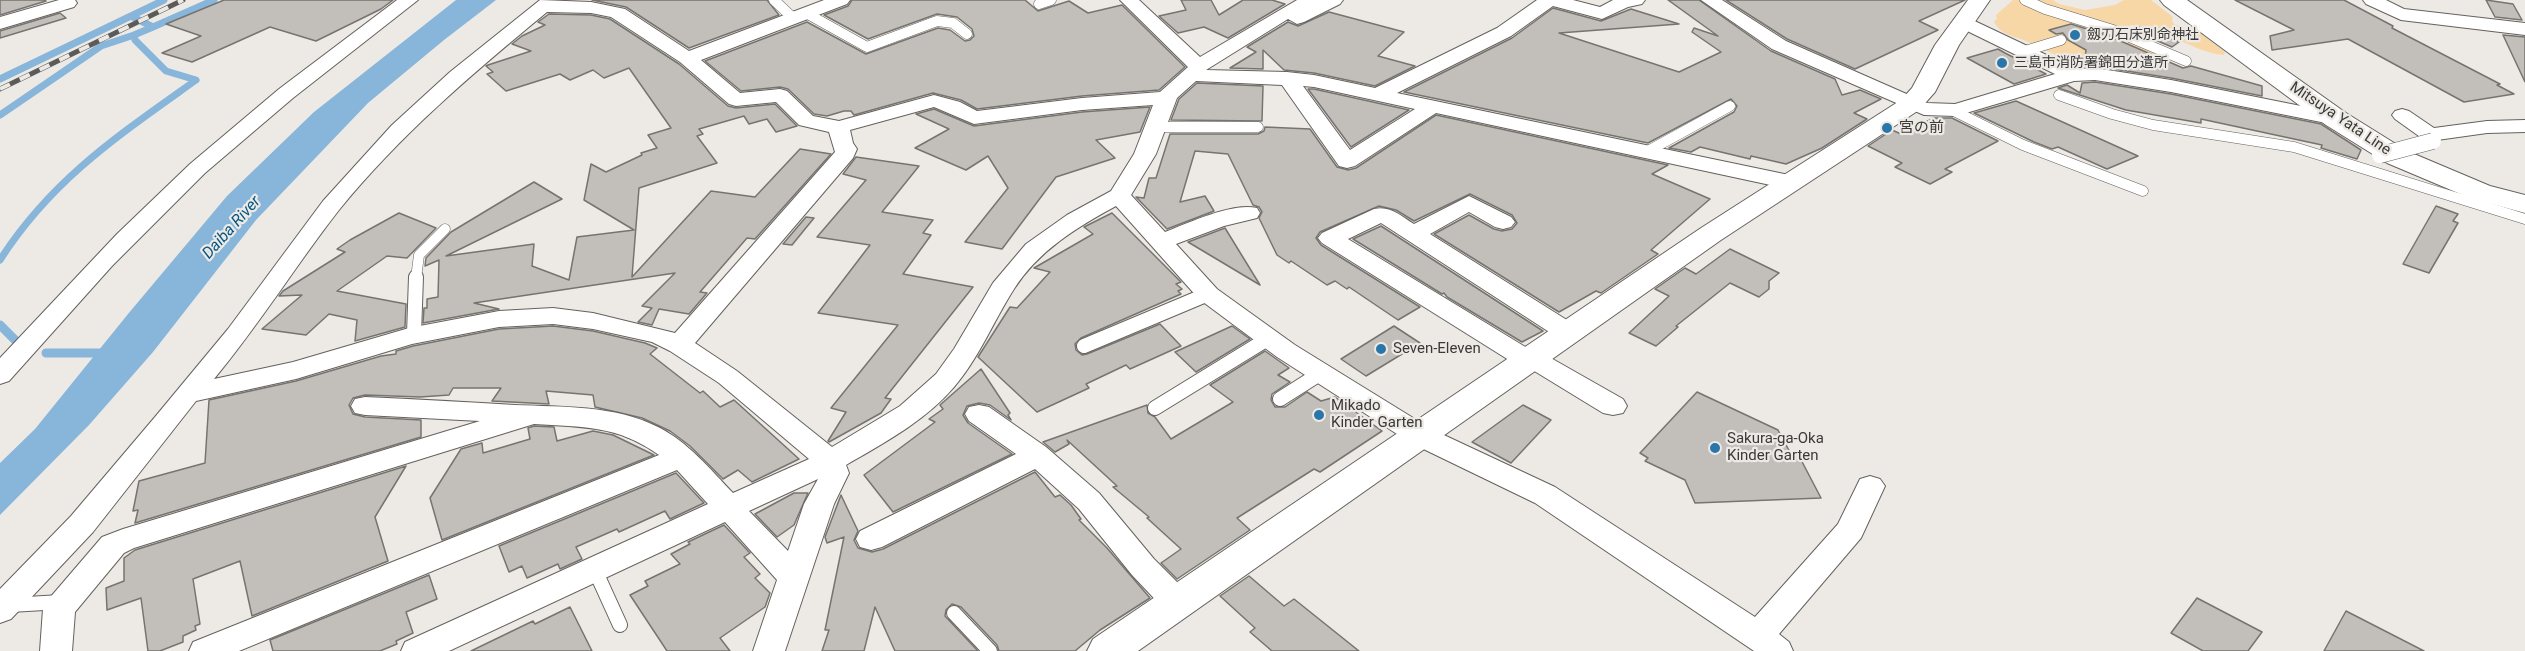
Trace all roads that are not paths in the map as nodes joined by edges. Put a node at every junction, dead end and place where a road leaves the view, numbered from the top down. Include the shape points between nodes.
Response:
1 (410, 0) edge
2 (774, 0) edge
3 (841, 0) edge
4 (1052, 0) edge
5 (1129, 0) edge
6 (1311, 0) edge
7 (1334, 0) edge
8 (1551, 0) edge
9 (1636, 0) edge
10 (1710, 0) edge
11 (2025, 0) edge
12 (2172, 0) edge
13 (2372, 0) edge
14 (68, 3) dead end
15 (547, 4) edge
16 (582, 4) edge
17 (1039, 4) dead end
18 (1971, 11) edge
19 (799, 15) junction
20 (0, 23) edge
21 (2525, 29) edge
22 (966, 34) dead end
23 (2061, 40) dead end
24 (2025, 51) junction
25 (687, 58) junction
26 (2186, 61) dead end
27 (1201, 72) junction
28 (2073, 75) junction
29 (1287, 78) junction
30 (1379, 94) junction
31 (2059, 95) dead end
32 (1167, 98) junction
33 (1910, 105) junction
34 (1433, 106) junction
35 (1730, 106) dead end
36 (1952, 110) junction
37 (2402, 115) dead end
38 (2336, 119) junction
39 (2525, 126) edge
40 (839, 127) junction
41 (1157, 127) junction
42 (1258, 127) dead end
43 (2433, 141) dead end
44 (1648, 151) junction
45 (2380, 155) dead end
46 (1789, 182) junction
47 (2143, 191) dead end
48 (1119, 196) junction
49 (2525, 204) edge
50 (1249, 213) dead end
51 (2525, 219) edge
52 (1503, 222) dead end
53 (445, 229) dead end
54 (1414, 233) junction
55 (1161, 242) junction
56 (1208, 294) junction
57 (1569, 333) junction
58 (414, 334) junction
59 (1269, 338) junction
60 (679, 345) junction
61 (1084, 346) dead end
62 (1531, 360) junction
63 (1321, 373) junction
64 (0, 375) edge
65 (187, 394) junction
66 (1280, 399) dead end
67 (365, 406) dead end
68 (1613, 406) dead end
69 (1155, 408) dead end
70 (537, 414) junction
71 (979, 414) dead end
72 (1421, 436) junction
73 (1036, 454) junction
74 (682, 457) junction
75 (830, 462) junction
76 (1870, 486) dead end
77 (728, 509) junction
78 (870, 539) dead end
79 (594, 570) junction
80 (795, 579) junction
81 (65, 602) junction
82 (1177, 602) junction
83 (2, 607) edge
84 (954, 613) dead end
85 (620, 625) dead end
86 (1768, 643) edge
87 (56, 651) edge
88 (205, 651) edge
89 (417, 651) edge
90 (769, 651) edge
91 (990, 651) edge
92 (1107, 651) edge

1 - 64 street via 297,84 169,196
2 - 19 lane
3 - 19 street
4 - 17 lane
5 - 27 street
6 - 27 street via 1286,12
7 - 27 street
8 - 9 street via 1602,13
8 - 30 street via 1504,32
10 - 33 street via 1779,45
11 - 26 lane via 2113,30
12 - 38 main road, Mitsuya Yata Line
13 - 21 street via 2401,14
14 - 20 street
15 - 16 street
15 - 65 street via 457,76 399,129 331,206 237,335
16 - 25 street via 618,13
18 - 24 street
18 - 33 street via 1947,45 1923,92
19 - 22 lane via 867,47 937,21 953,23
19 - 25 street
23 - 24 lane
24 - 28 street
25 - 40 street via 736,100 780,95 806,121
27 - 29 street
27 - 32 street via 1177,85
28 - 36 street
28 - 38 street via 2103,74
29 - 30 street
29 - 34 street via 1347,161
30 - 34 street
31 - 51 lane via 2153,125 2294,147
32 - 40 street via 974,118 934,101
32 - 41 street
33 - 36 street
33 - 46 street
34 - 44 street
35 - 44 lane
36 - 47 lane via 2023,145
37 - 39 street via 2430,135
38 - 49 main road, Mitsuya Yata Line via 2397,157 2480,192
40 - 60 street via 845,153
41 - 42 lane
41 - 48 street via 1139,166
43 - 45 street, bridge
44 - 46 street
46 - 57 street
48 - 55 street
48 - 75 street via 1064,226 1012,273 953,370 934,392 891,426
50 - 55 street
52 - 54 street via 1469,203
53 - 58 lane via 419,255
54 - 57 street
54 - 62 street via 1382,214 1330,238
55 - 56 street
56 - 59 street
56 - 61 lane
57 - 62 street
58 - 60 street via 499,319 554,316 660,336
58 - 65 street via 297,370
59 - 63 street
59 - 69 lane
60 - 75 street via 728,377
62 - 68 street
62 - 72 street
63 - 66 lane
63 - 72 street
65 - 83 street via 82,524
67 - 70 street
70 - 74 street via 626,425 649,434
70 - 81 street via 123,540 113,545
71 - 73 street
72 - 82 street
72 - 86 street via 1545,495
73 - 78 street
73 - 82 street via 1089,501
74 - 77 street
74 - 88 street
75 - 77 street
75 - 80 street via 835,473 819,504
76 - 86 street via 1850,531
77 - 79 street
77 - 80 street
79 - 85 lane
79 - 89 street
80 - 90 street
81 - 83 lane
81 - 87 street via 59,609
82 - 92 street
84 - 91 lane

